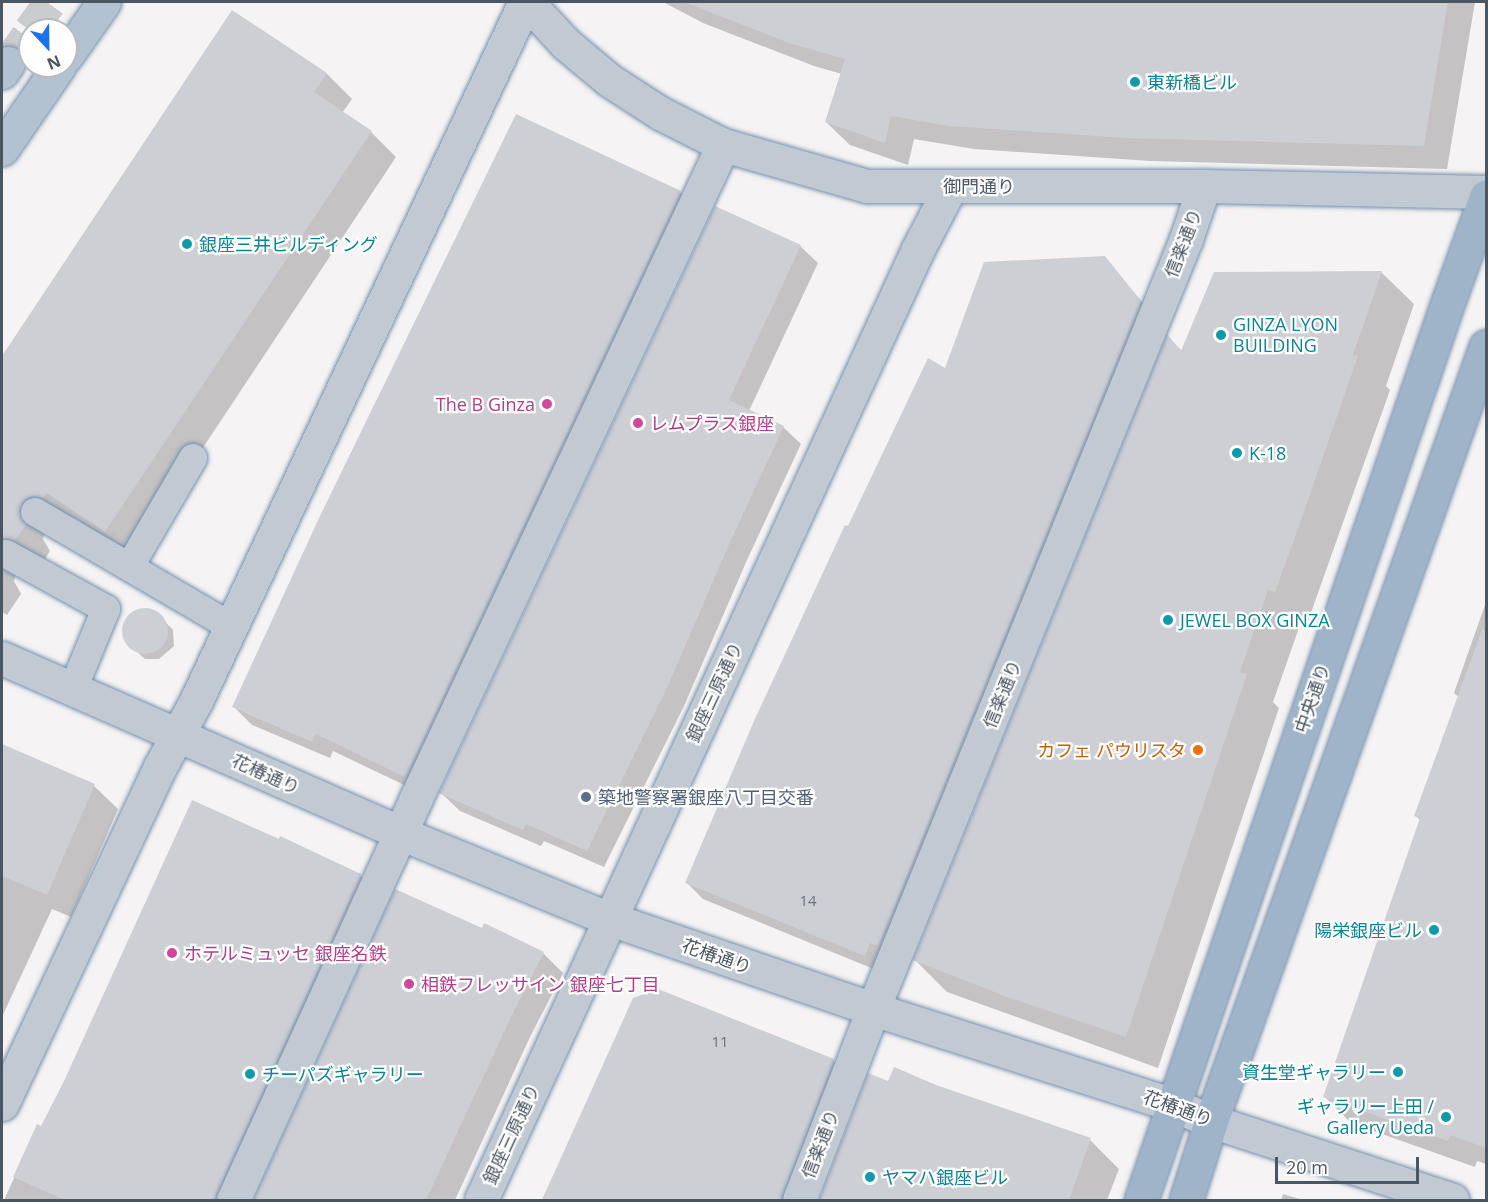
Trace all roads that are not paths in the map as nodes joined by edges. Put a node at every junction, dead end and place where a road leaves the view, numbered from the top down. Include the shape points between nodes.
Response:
1 (104, 2) edge
2 (526, 2) edge
3 (78, 39) edge
4 (51, 78) edge
5 (723, 145) junction
6 (2, 149) edge
7 (951, 186) junction
8 (1204, 186) junction
9 (1486, 192) edge
10 (1486, 197) edge
11 (1486, 346) edge
12 (193, 458) dead end
13 (35, 512) dead end
14 (6, 554) dead end
15 (130, 566) junction
16 (230, 626) junction
17 (2, 658) edge
18 (73, 689) junction
19 (178, 735) junction
20 (400, 833) junction
21 (610, 919) junction
22 (873, 1009) junction
23 (2, 1104) edge
24 (1173, 1105) junction
25 (1211, 1121) junction
26 (233, 1200) edge
27 (481, 1200) edge
28 (798, 1200) edge
29 (1141, 1200) edge
30 (1186, 1200) edge
31 (1452, 1200) edge

1 - 3 main road
2 - 5 street, 御門通り via 566,44 609,80 660,113
2 - 16 street
4 - 6 main road
5 - 7 street, 御門通り via 867,186
5 - 20 street
7 - 8 street, 御門通り
7 - 21 street, 銀座三原通り via 918,249
8 - 9 street, 御門通り
8 - 22 street, 信楽通り via 1186,239
10 - 24 highway, 中央通り
11 - 25 highway
12 - 15 lane
13 - 15 lane
14 - 18 lane via 106,609
15 - 16 lane
16 - 19 street
17 - 18 street, 花椿通り
18 - 19 street, 花椿通り
19 - 20 street, 花椿通り
19 - 23 street
20 - 21 street, 花椿通り
20 - 26 street
21 - 22 street, 花椿通り
21 - 27 street, 銀座三原通り
22 - 24 street, 花椿通り
22 - 28 street, 信楽通り
24 - 25 street, 花椿通り
24 - 29 highway, 中央通り
25 - 30 highway
25 - 31 street, 花椿通り

